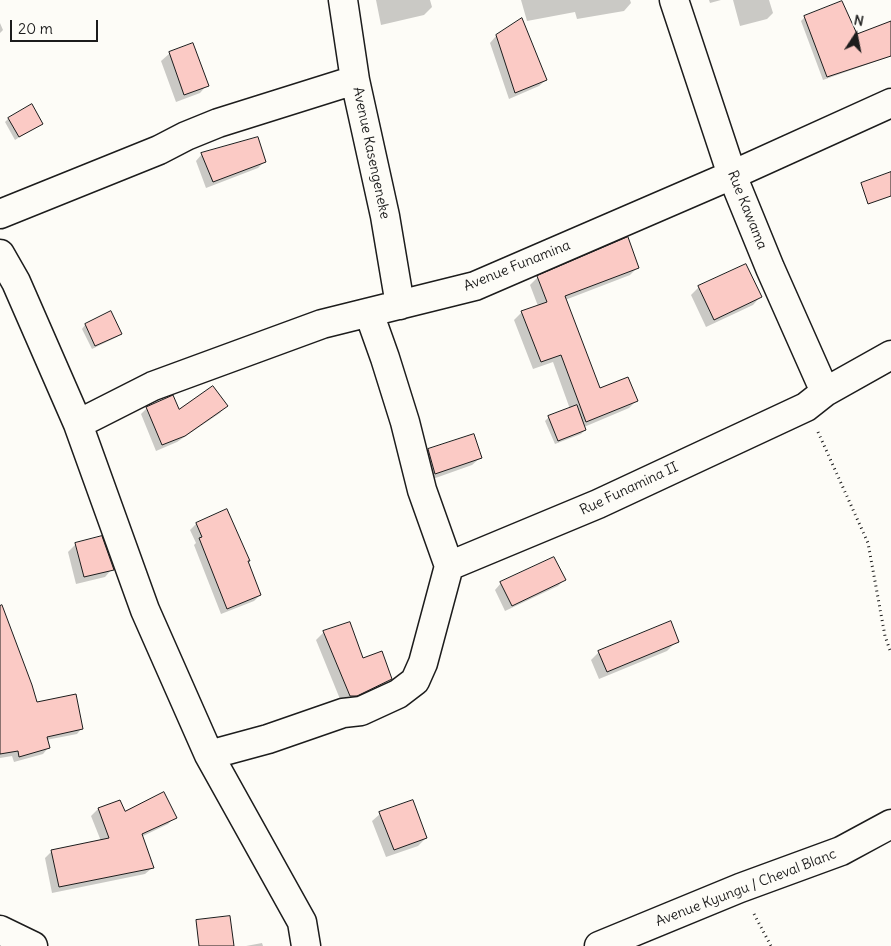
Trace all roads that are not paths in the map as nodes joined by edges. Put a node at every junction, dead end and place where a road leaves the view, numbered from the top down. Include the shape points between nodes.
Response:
1 (343, 0) edge
2 (674, 0) edge
3 (355, 80) junction
4 (891, 103) edge
5 (732, 175) junction
6 (0, 214) edge
7 (0, 254) edge
8 (8, 285) edge
9 (400, 305) junction
10 (369, 313) junction
11 (891, 355) edge
12 (816, 400) junction
13 (78, 424) junction
14 (449, 566) junction
15 (208, 755) junction
16 (891, 824) edge
17 (0, 930) edge
18 (33, 946) edge
19 (306, 946) edge
20 (599, 946) edge

1 - 3 street, Avenue Kasengeneke
2 - 5 street, Rue Kawama
3 - 6 street via 218,123
3 - 9 street, Avenue Kasengeneke via 385,216
4 - 5 street, Avenue Funamina
5 - 9 street, Avenue Funamina via 475,286
5 - 12 street, Rue Kawama via 770,268
7 - 8 street
8 - 13 street
9 - 10 street, Avenue Funamina
10 - 13 street, Avenue Funamina via 322,324 153,386
10 - 14 street via 386,358 422,490
11 - 12 street, Rue Funamina II
12 - 14 street, Rue Funamina II via 598,504
13 - 15 street via 145,610
14 - 15 street via 423,663 415,681 398,694 361,711 343,713 268,739
15 - 19 street via 302,922
16 - 20 street, Avenue Kyungu / Cheval Blanc via 841,851
17 - 18 street

